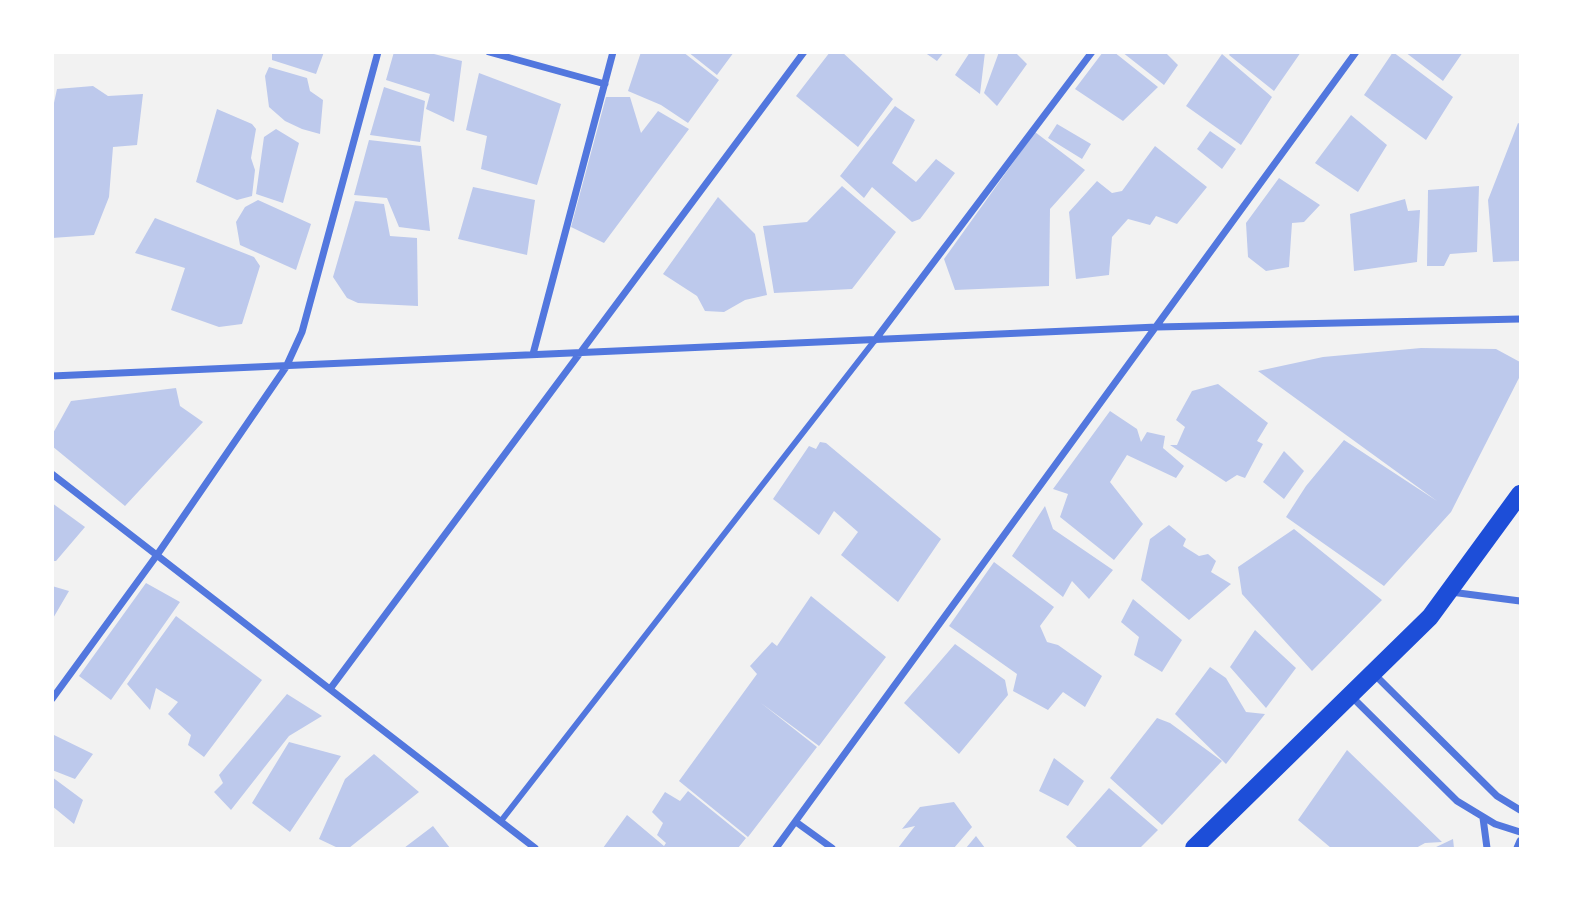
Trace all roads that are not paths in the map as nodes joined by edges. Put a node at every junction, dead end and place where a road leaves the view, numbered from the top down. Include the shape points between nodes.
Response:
1 (378, 52) edge
2 (489, 52) edge
3 (613, 52) edge
4 (804, 52) edge
5 (1092, 52) edge
6 (1356, 52) edge
7 (605, 84) junction
8 (1521, 319) edge
9 (1157, 327) junction
10 (875, 340) junction
11 (581, 352) junction
12 (533, 354) junction
13 (286, 367) junction
14 (52, 376) edge
15 (52, 474) edge
16 (1521, 494) edge
17 (157, 555) junction
18 (1450, 592) junction
19 (1521, 601) edge
20 (1373, 672) junction
21 (330, 689) junction
22 (1350, 694) junction
23 (52, 699) edge
24 (1521, 810) edge
25 (1483, 818) junction
26 (500, 821) junction
27 (796, 821) junction
28 (1521, 832) edge
29 (1521, 841) edge
30 (535, 849) edge
31 (776, 849) edge
32 (832, 849) edge
33 (1194, 849) edge
34 (1487, 849) edge
35 (1517, 849) edge

1 - 13 street via 302,332
2 - 7 street
3 - 7 street
4 - 11 street
5 - 10 street
6 - 9 street
7 - 12 street
8 - 9 street
9 - 10 street
9 - 27 street
10 - 11 street
10 - 26 street
11 - 12 street
11 - 21 street
12 - 13 street
13 - 14 street
13 - 17 street
15 - 17 street
16 - 18 main road
17 - 21 street
17 - 23 street
18 - 19 street
18 - 20 main road
20 - 22 main road
20 - 24 street via 1497,796
21 - 26 street
22 - 25 street via 1448,793
22 - 33 main road
25 - 28 street
25 - 34 street
26 - 30 street
27 - 31 street
27 - 32 street
29 - 35 street

